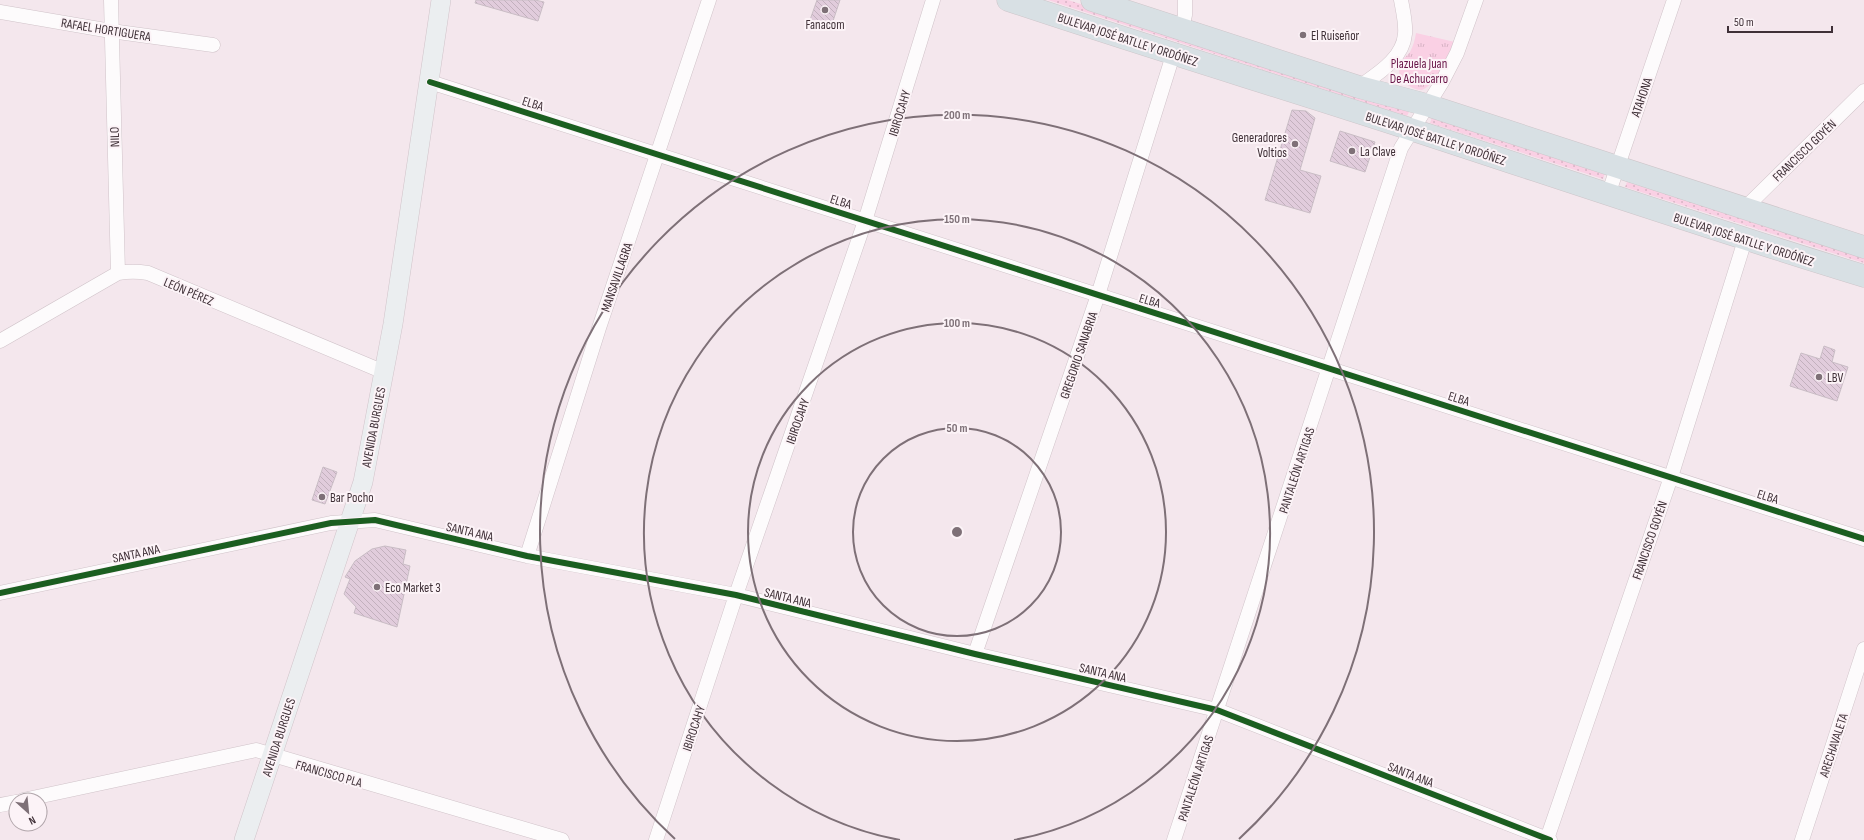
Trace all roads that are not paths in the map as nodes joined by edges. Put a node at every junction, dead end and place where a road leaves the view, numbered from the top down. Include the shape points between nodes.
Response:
1 (111, 0) edge
2 (441, 0) edge
3 (709, 0) edge
4 (933, 0) edge
5 (1008, 0) edge
6 (1092, 0) edge
7 (1185, 0) edge
8 (1402, 0) edge
9 (1476, 0) edge
10 (1674, 0) edge
11 (0, 12) edge
12 (1182, 28) junction
13 (111, 31) junction
14 (212, 45) dead end
15 (1173, 54) junction
16 (430, 82) junction
17 (1359, 87) junction
18 (1864, 92) edge
19 (1427, 105) junction
20 (1412, 130) junction
21 (658, 154) junction
22 (1617, 168) junction
23 (1608, 195) junction
24 (1745, 208) junction
25 (865, 221) junction
26 (1745, 240) junction
27 (1864, 247) edge
28 (118, 273) junction
29 (1864, 276) edge
30 (1098, 295) junction
31 (0, 341) edge
32 (1329, 368) junction
33 (384, 372) junction
34 (1671, 477) junction
35 (350, 521) junction
36 (1864, 539) edge
37 (527, 556) junction
38 (0, 593) edge
39 (736, 595) junction
40 (1864, 649) edge
41 (975, 654) junction
42 (1217, 710) junction
43 (272, 755) junction
44 (48, 795) edge
45 (1548, 839) edge
46 (244, 840) edge
47 (562, 840) edge
48 (656, 840) edge
49 (1174, 840) edge
50 (1802, 840) edge

1 - 13 street, NILO
2 - 16 street, AVENIDA BURGUES
3 - 21 street, MANSAVILLAGRA
4 - 25 street, IBIROCAHY
5 - 15 main road, BULEVAR JOSÉ BATLLE Y ORDÓÑEZ
6 - 12 main road, BULEVAR JOSÉ BATLLE Y ORDÓÑEZ
7 - 12 street
8 - 17 street via 1405,35 1400,51 1382,70
9 - 19 street, PANTALEÓN ARTIGAS via 1457,53
10 - 22 street, ATAHONA
11 - 13 street, RAFAEL HORTIGUERA
12 - 17 main road, BULEVAR JOSÉ BATLLE Y ORDÓÑEZ
13 - 14 street, RAFAEL HORTIGUERA
13 - 28 street, NILO
15 - 20 main road, BULEVAR JOSÉ BATLLE Y ORDÓÑEZ
15 - 30 street, GREGORIO SANABRIA
16 - 21 street, ELBA
16 - 33 street, AVENIDA BURGUES
17 - 19 main road, BULEVAR JOSÉ BATLLE Y ORDÓÑEZ
18 - 24 street, FRANCISCO GOYÉN
19 - 20 street, PANTALEÓN ARTIGAS
19 - 22 main road, BULEVAR JOSÉ BATLLE Y ORDÓÑEZ
20 - 23 main road, BULEVAR JOSÉ BATLLE Y ORDÓÑEZ
20 - 32 street, PANTALEÓN ARTIGAS via 1401,148
21 - 25 street, ELBA
21 - 37 street, MANSAVILLAGRA via 599,328
22 - 23 street, ATAHONA
22 - 24 main road, BULEVAR JOSÉ BATLLE Y ORDÓÑEZ
23 - 26 main road, BULEVAR JOSÉ BATLLE Y ORDÓÑEZ
24 - 27 main road, BULEVAR JOSÉ BATLLE Y ORDÓÑEZ
25 - 30 street, ELBA
25 - 39 street, IBIROCAHY
26 - 29 main road, BULEVAR JOSÉ BATLLE Y ORDÓÑEZ
26 - 34 street, FRANCISCO GOYÉN
28 - 31 street, LEÓN PÉREZ
28 - 33 street, LEÓN PÉREZ via 129,271 148,274
30 - 32 street, ELBA
30 - 41 street, GREGORIO SANABRIA
32 - 34 street, ELBA
32 - 42 street, PANTALEÓN ARTIGAS
33 - 35 street, AVENIDA BURGUES via 363,482
34 - 36 street, ELBA
34 - 45 street, FRANCISCO GOYÉN
35 - 37 street, SANTA ANA via 375,520
35 - 38 street, SANTA ANA
35 - 43 street, AVENIDA BURGUES
37 - 39 street, SANTA ANA
39 - 41 street, SANTA ANA
39 - 48 street, IBIROCAHY
40 - 50 street, ARECHAVALETA
41 - 42 street, SANTA ANA
42 - 45 street, SANTA ANA
42 - 49 street, PANTALEÓN ARTIGAS
43 - 44 street, FRANCISCO PLA via 256,750
43 - 46 street, AVENIDA BURGUES
43 - 47 street, FRANCISCO PLA

